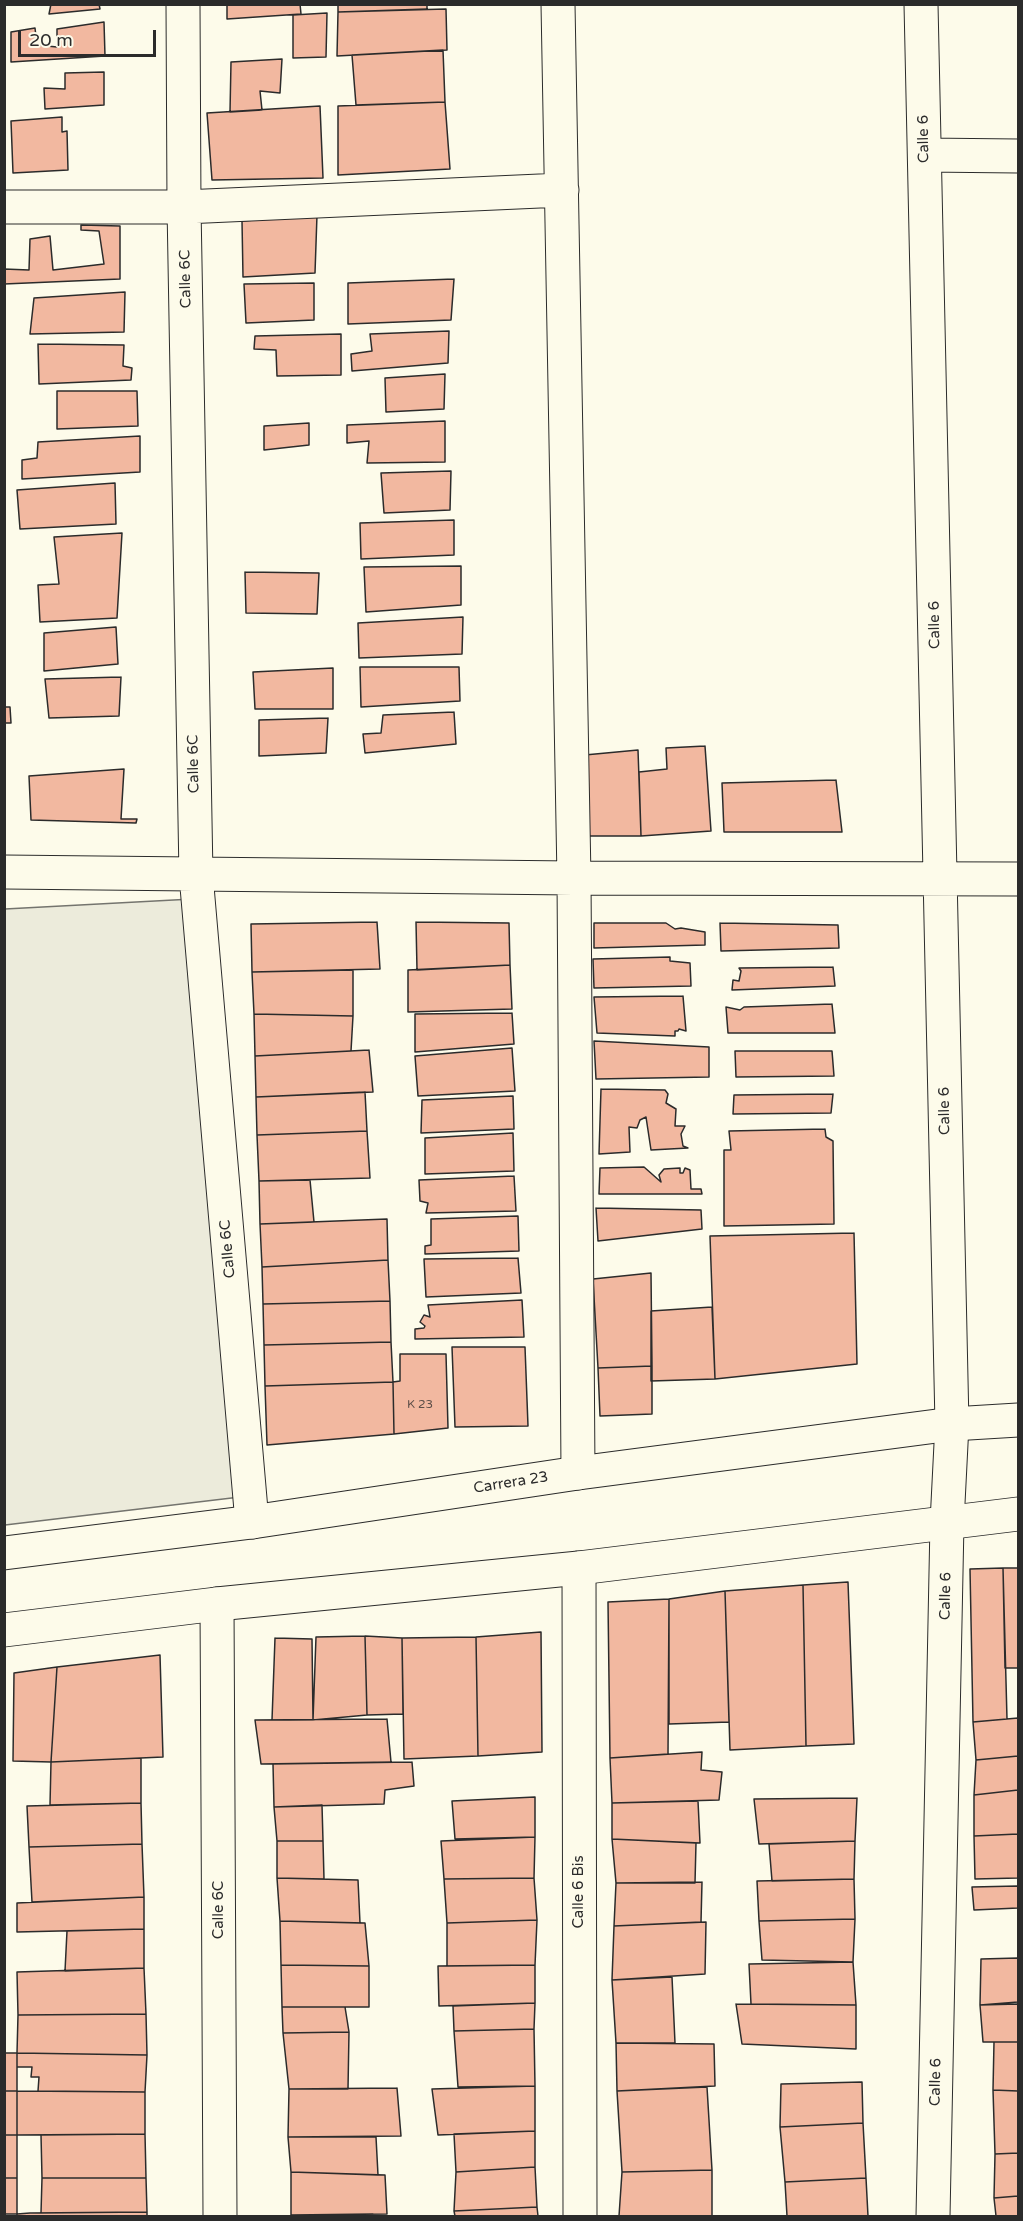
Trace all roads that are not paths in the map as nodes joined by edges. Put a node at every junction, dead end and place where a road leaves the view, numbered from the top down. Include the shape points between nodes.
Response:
1 (183, 4) edge
2 (558, 4) edge
3 (921, 4) edge
4 (925, 154) junction
5 (1018, 156) edge
6 (562, 190) junction
7 (4, 207) edge
8 (184, 207) junction
9 (4, 872) edge
10 (196, 875) junction
11 (940, 877) junction
12 (574, 878) junction
13 (1018, 879) edge
14 (1018, 1420) edge
15 (952, 1424) junction
16 (578, 1473) junction
17 (1018, 1514) edge
18 (252, 1522) junction
19 (947, 1523) junction
20 (4, 1553) edge
21 (579, 1568) junction
22 (217, 1604) junction
23 (4, 1630) edge
24 (220, 2217) edge
25 (580, 2217) edge
26 (933, 2217) edge

1 - 8 street, Calle 6C
2 - 6 street
3 - 4 street, Calle 6
4 - 5 street
4 - 11 street, Calle 6
6 - 8 street
6 - 12 street
7 - 8 street
8 - 10 street, Calle 6C
9 - 10 street
10 - 12 street
10 - 18 street, Calle 6C
11 - 12 street
11 - 13 street
11 - 15 street, Calle 6
12 - 16 street
14 - 15 street, Carrera 23
15 - 16 street, Carrera 23
15 - 19 street, Calle 6
16 - 18 street, Carrera 23
17 - 19 street
18 - 20 street, Carrera 23
19 - 21 street
19 - 26 street, Calle 6
21 - 22 street
21 - 25 street, Calle 6 Bis
22 - 23 street
22 - 24 street, Calle 6C

